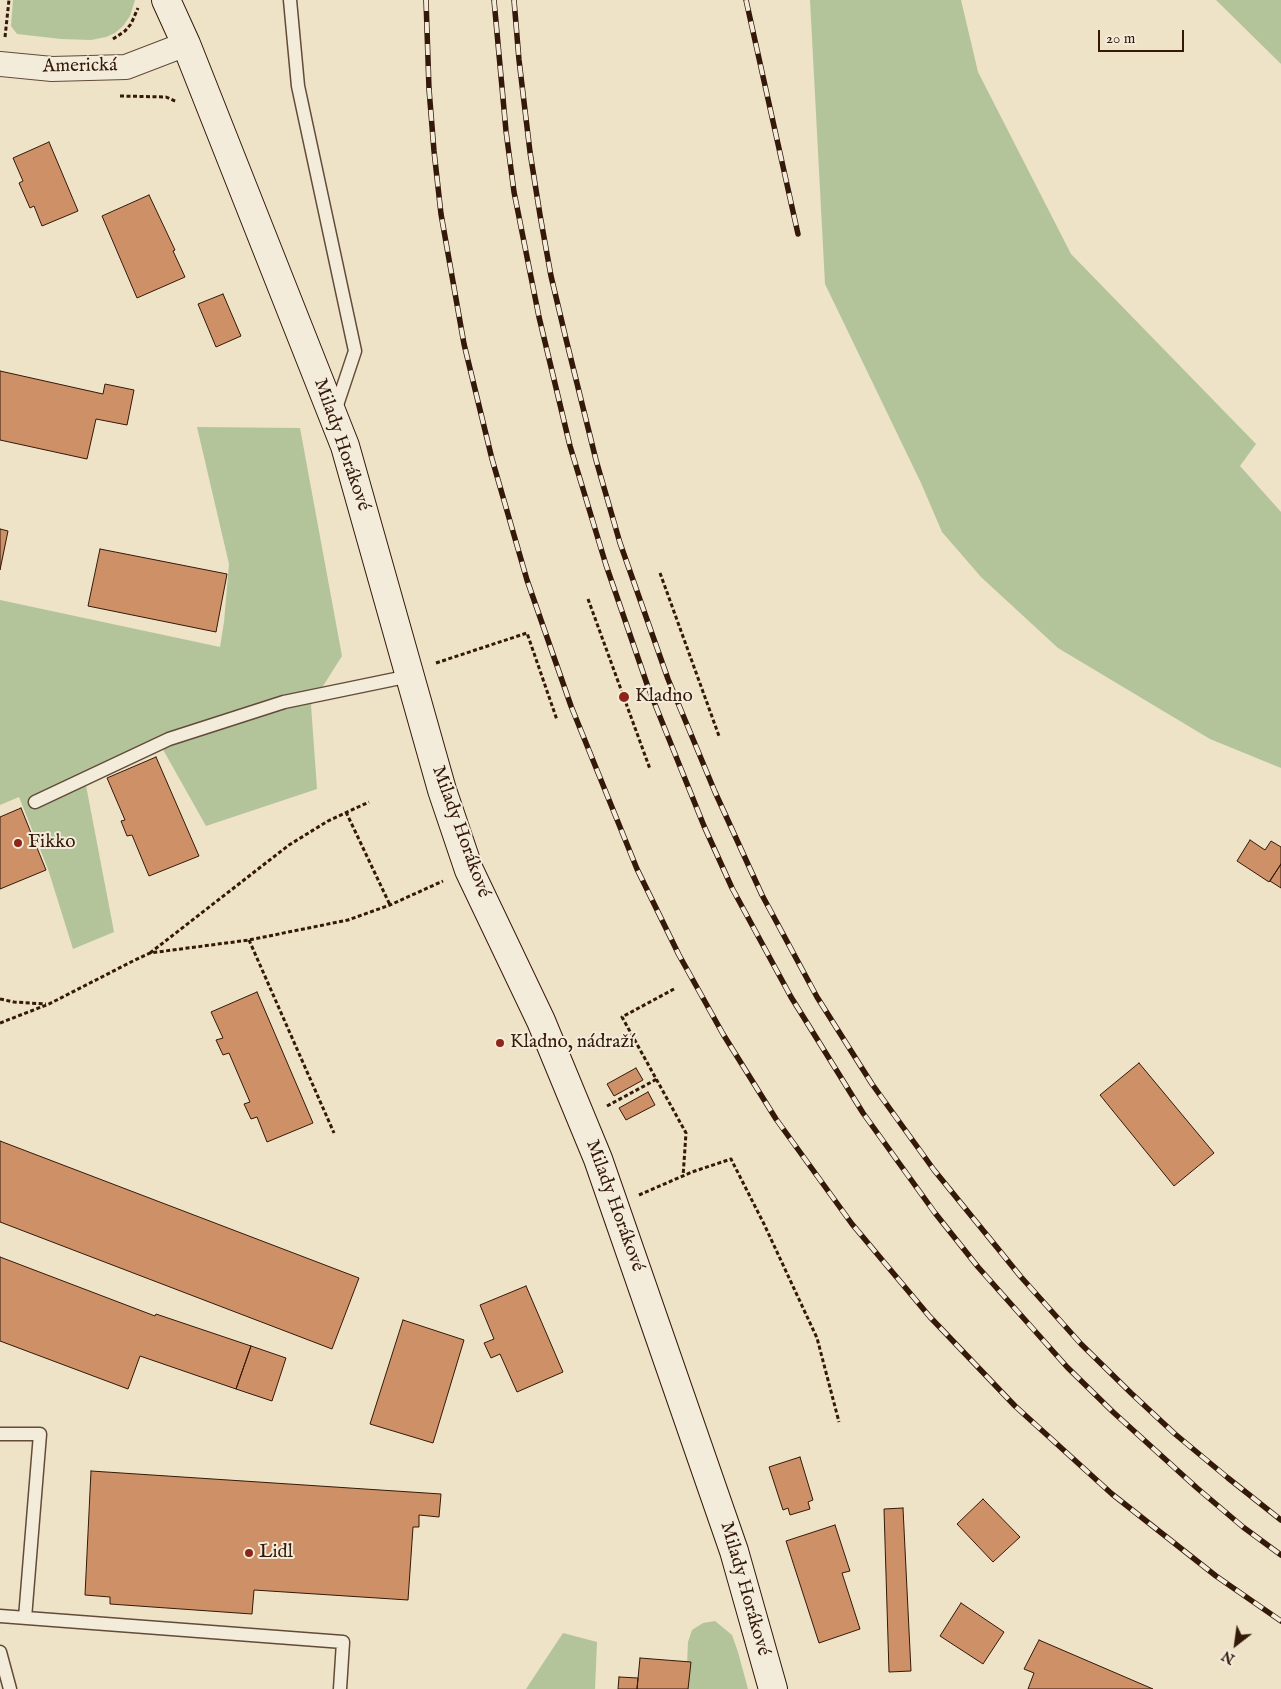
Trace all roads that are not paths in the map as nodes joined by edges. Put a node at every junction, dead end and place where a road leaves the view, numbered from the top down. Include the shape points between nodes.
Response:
1 (166, 0) edge
2 (290, 0) edge
3 (186, 44) junction
4 (0, 64) edge
5 (334, 416) junction
6 (410, 676) junction
7 (35, 802) dead end
8 (0, 1435) edge
9 (0, 1616) edge
10 (25, 1618) junction
11 (0, 1652) edge
12 (10, 1689) edge
13 (340, 1689) edge
14 (772, 1689) edge

1 - 3 street, Milady Horákové
2 - 5 lane via 298,86 355,351
3 - 4 street, Americká via 126,67 52,69
3 - 5 street, Milady Horákové
5 - 6 street, Milady Horákové
6 - 7 lane via 284,702 169,739
6 - 14 street, Milady Horákové via 442,790 469,870 541,1021 598,1159 734,1552
8 - 10 lane via 40,1434
9 - 10 lane
10 - 13 lane via 343,1642
11 - 12 lane

